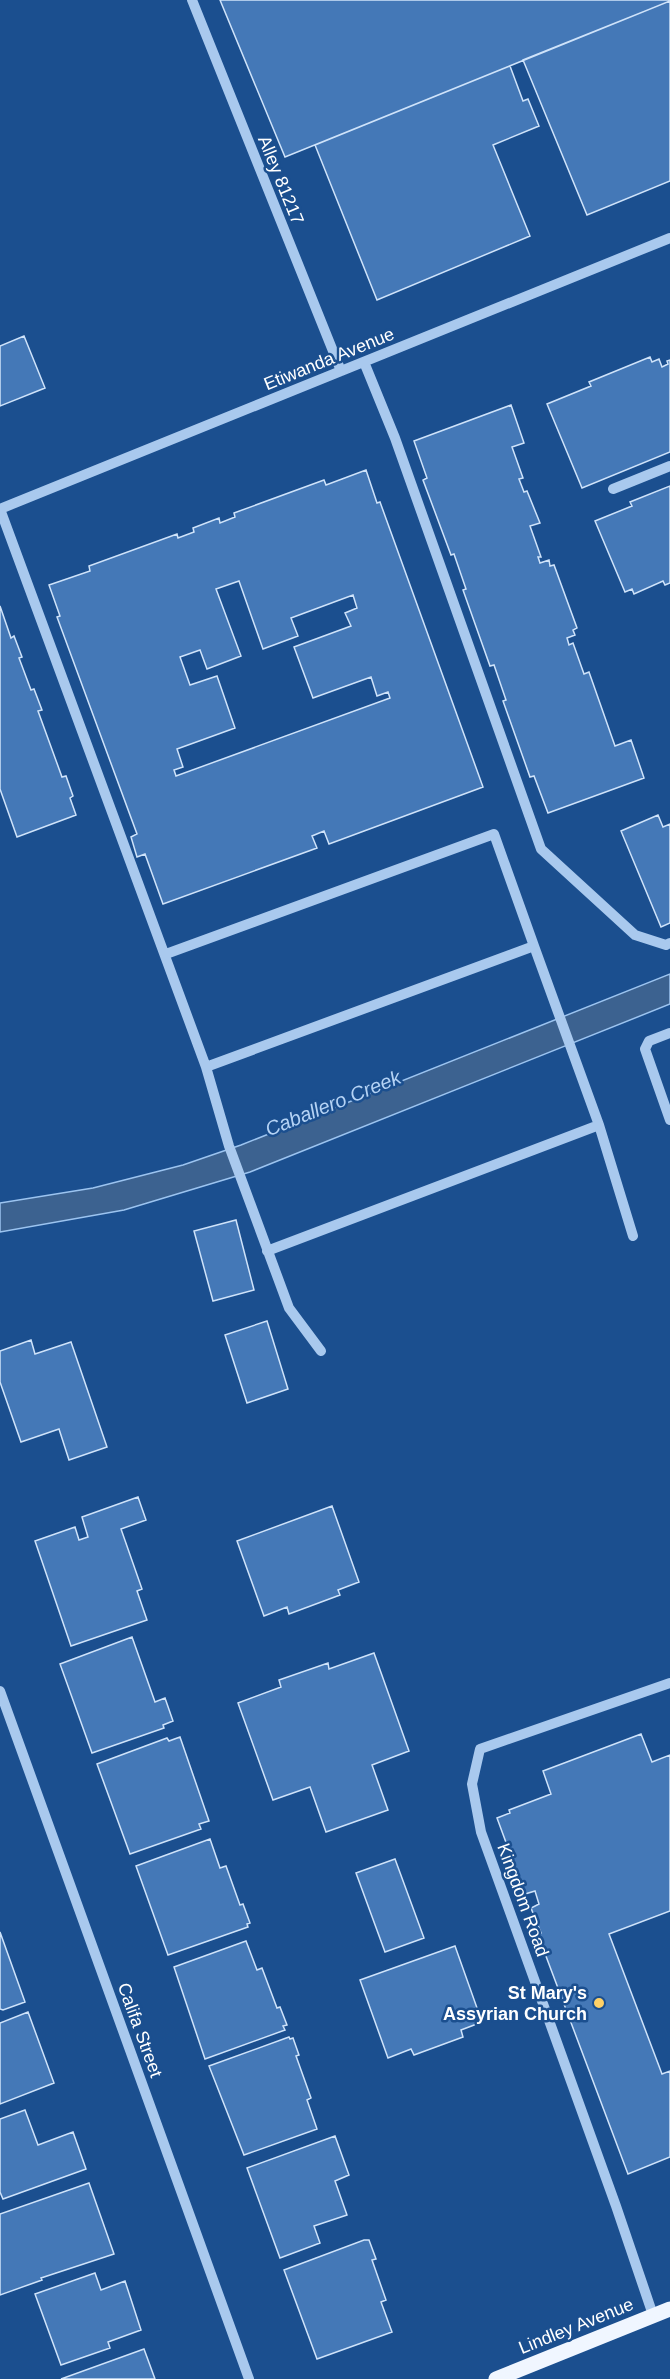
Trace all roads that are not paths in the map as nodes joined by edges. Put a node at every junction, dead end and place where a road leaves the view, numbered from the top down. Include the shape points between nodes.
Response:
1 (192, 0) edge
2 (670, 238) edge
3 (364, 362) junction
4 (341, 371) junction
5 (670, 466) edge
6 (613, 489) dead end
7 (0, 509) edge
8 (670, 943) edge
9 (534, 945) junction
10 (166, 954) junction
11 (670, 1033) edge
12 (206, 1066) junction
13 (670, 1120) edge
14 (599, 1125) junction
15 (633, 1236) dead end
16 (267, 1251) junction
17 (321, 1351) dead end
18 (670, 1683) edge
19 (0, 1691) edge
20 (670, 2308) edge
21 (653, 2315) junction
22 (249, 2379) edge
23 (496, 2379) edge

1 - 4 street, Alley 81217
2 - 3 street, Etiwanda Avenue
3 - 4 street, Etiwanda Avenue
3 - 8 street via 395,438 541,849 635,935
4 - 7 street, Etiwanda Avenue
5 - 6 street
7 - 10 street
9 - 10 street via 494,834
9 - 12 street
9 - 14 street
10 - 12 street
11 - 13 street via 649,1041 645,1049
12 - 16 street via 229,1146
14 - 15 street
14 - 16 street
16 - 17 street via 289,1308
18 - 21 street, Kingdom Road via 480,1749 472,1784 481,1832
19 - 22 street, Califa Street
20 - 21 main road, Lindley Avenue
21 - 23 main road, Lindley Avenue

